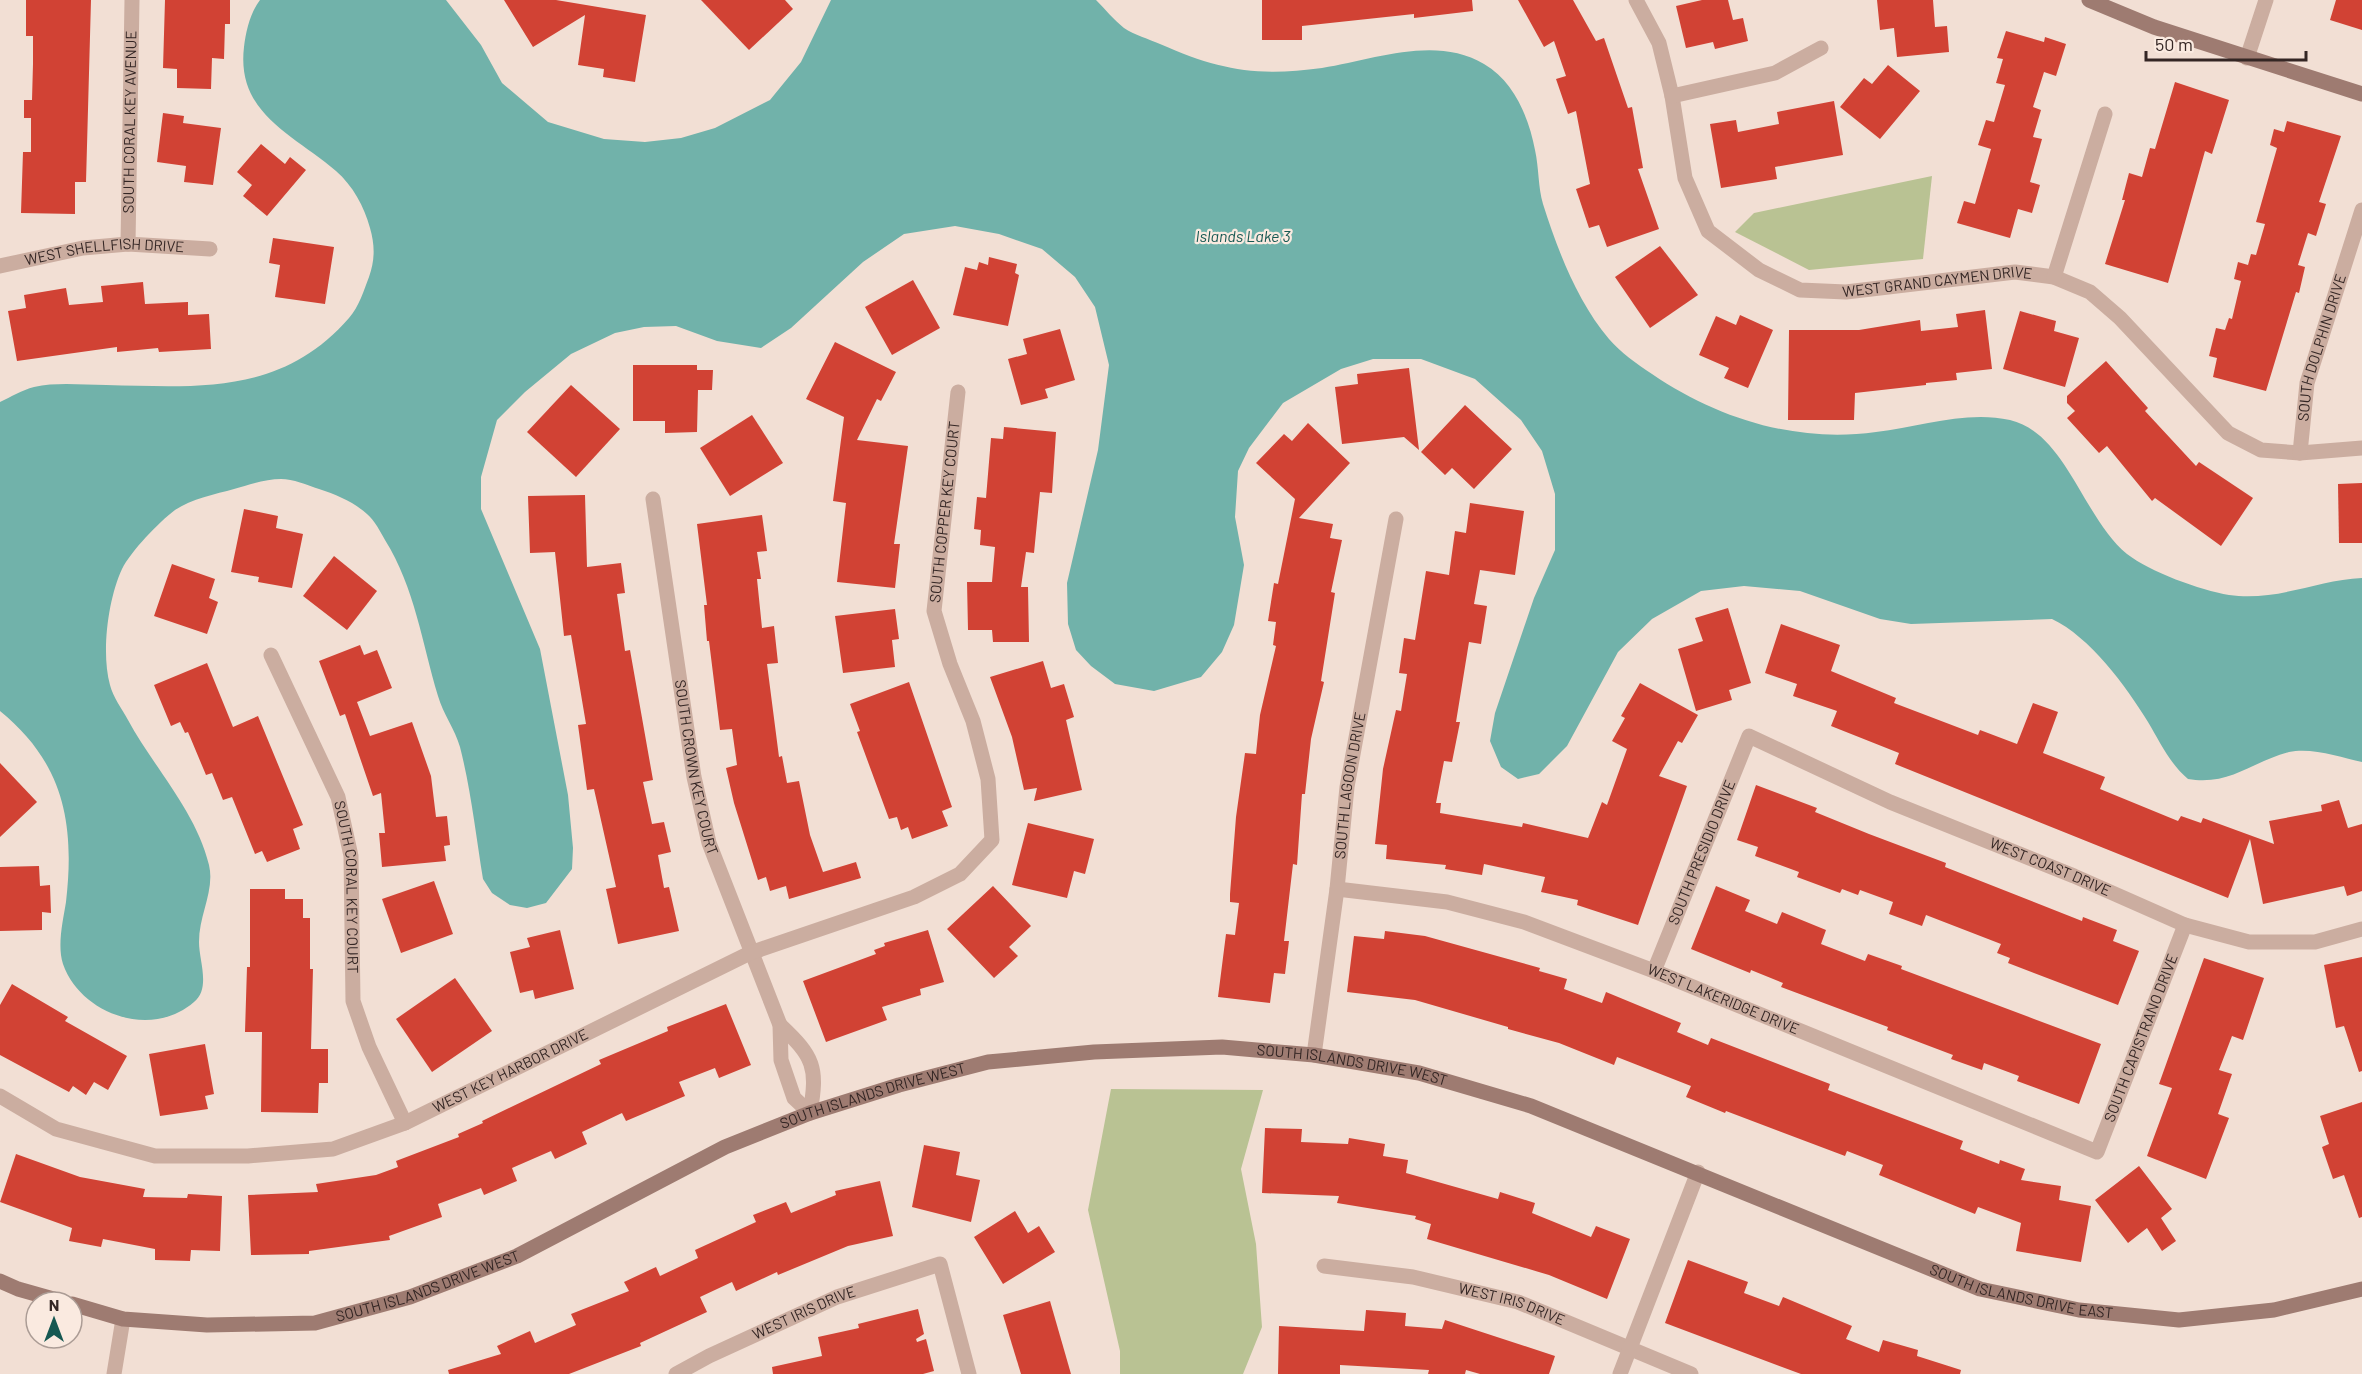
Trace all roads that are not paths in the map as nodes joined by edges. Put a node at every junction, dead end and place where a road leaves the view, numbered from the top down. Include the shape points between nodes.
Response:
1 (132, 0) edge
2 (1636, 0) edge
3 (2089, 0) edge
4 (2266, 0) edge
5 (1821, 48) dead end
6 (2247, 58) junction
7 (2362, 94) edge
8 (1672, 96) junction
9 (2105, 114) dead end
10 (2362, 210) edge
11 (128, 244) junction
12 (210, 249) dead end
13 (0, 266) edge
14 (2054, 277) junction
15 (958, 392) dead end
16 (2362, 448) edge
17 (2300, 453) junction
18 (653, 499) dead end
19 (1396, 519) dead end
20 (271, 655) dead end
21 (1749, 736) joint
22 (992, 840) joint
23 (1337, 889) junction
24 (2184, 925) junction
25 (2362, 929) edge
26 (750, 953) junction
27 (1654, 970) junction
28 (780, 1025) junction
29 (1314, 1055) junction
30 (0, 1096) edge
31 (810, 1113) junction
32 (405, 1124) junction
33 (2097, 1152) joint
34 (1698, 1172) junction
35 (1324, 1266) dead end
36 (0, 1281) edge
37 (2362, 1289) edge
38 (24, 1291) edge
39 (84, 1308) edge
40 (123, 1319) junction
41 (1629, 1350) junction
42 (114, 1374) edge
43 (676, 1374) edge
44 (969, 1374) edge
45 (1620, 1374) edge
46 (1690, 1374) edge

1 - 11 street, SOUTH CORAL KEY AVENUE
2 - 8 street, WEST GRAND CAYMEN DRIVE via 1659,43
3 - 6 street
4 - 6 street
5 - 8 street via 1775,73
6 - 7 street
8 - 14 street, WEST GRAND CAYMEN DRIVE via 1685,178 1708,231 1759,270 1800,290 1846,292 2015,272
9 - 14 street
10 - 17 street, SOUTH DOLPHIN DRIVE via 2307,383
11 - 12 street, WEST SHELLFISH DRIVE
11 - 13 street, WEST SHELLFISH DRIVE via 83,248
14 - 17 street, WEST GRAND CAYMEN DRIVE via 2090,292 2120,318 2228,433 2261,450
15 - 22 street, SOUTH COPPER KEY COURT via 934,611 973,721 988,779
16 - 17 street, WEST GRAND CAYMEN DRIVE
18 - 26 street, SOUTH CROWN KEY COURT via 694,777 709,843
19 - 23 street, SOUTH LAGOON DRIVE via 1347,787
20 - 32 street, SOUTH CORAL KEY COURT via 338,797 351,856 353,1001 369,1047
21 - 24 street, WEST COAST DRIVE via 1890,802
21 - 27 street, SOUTH PRESIDIO DRIVE
22 - 26 street, WEST KEY HARBOR DRIVE via 960,873 914,897
23 - 27 street, WEST LAKERIDGE DRIVE via 1447,902 1524,922
23 - 29 street, SOUTH LAGOON DRIVE
24 - 25 street, WEST COAST DRIVE via 2249,942 2315,942
24 - 33 street, SOUTH CAPISTRANO DRIVE
26 - 28 street, SOUTH CROWN KEY COURT
26 - 32 street, WEST KEY HARBOR DRIVE
27 - 33 street, WEST LAKERIDGE DRIVE
28 - 31 street, SOUTH CROWN KEY COURT via 781,1060 794,1098
28 - 31 street, SOUTH CROWN KEY COURT via 805,1049 816,1082
29 - 31 street, SOUTH ISLANDS DRIVE WEST via 1222,1047 1094,1052 988,1062
29 - 34 street, SOUTH ISLANDS DRIVE WEST via 1419,1073 1531,1106
30 - 32 street, WEST KEY HARBOR DRIVE via 56,1129 155,1156 248,1156 333,1149
31 - 40 street, SOUTH ISLANDS DRIVE WEST via 725,1147 517,1256 410,1297 315,1323 207,1325
34 - 37 street, SOUTH ISLANDS DRIVE EAST via 1980,1289 2079,1310 2180,1320 2274,1310
34 - 41 street
35 - 41 street, WEST IRIS DRIVE via 1413,1277 1518,1302
36 - 38 street
39 - 40 street, SOUTH ISLANDS DRIVE WEST
40 - 42 street
41 - 45 street
41 - 46 street, WEST IRIS DRIVE
43 - 44 street, WEST IRIS DRIVE via 837,1297 940,1264

